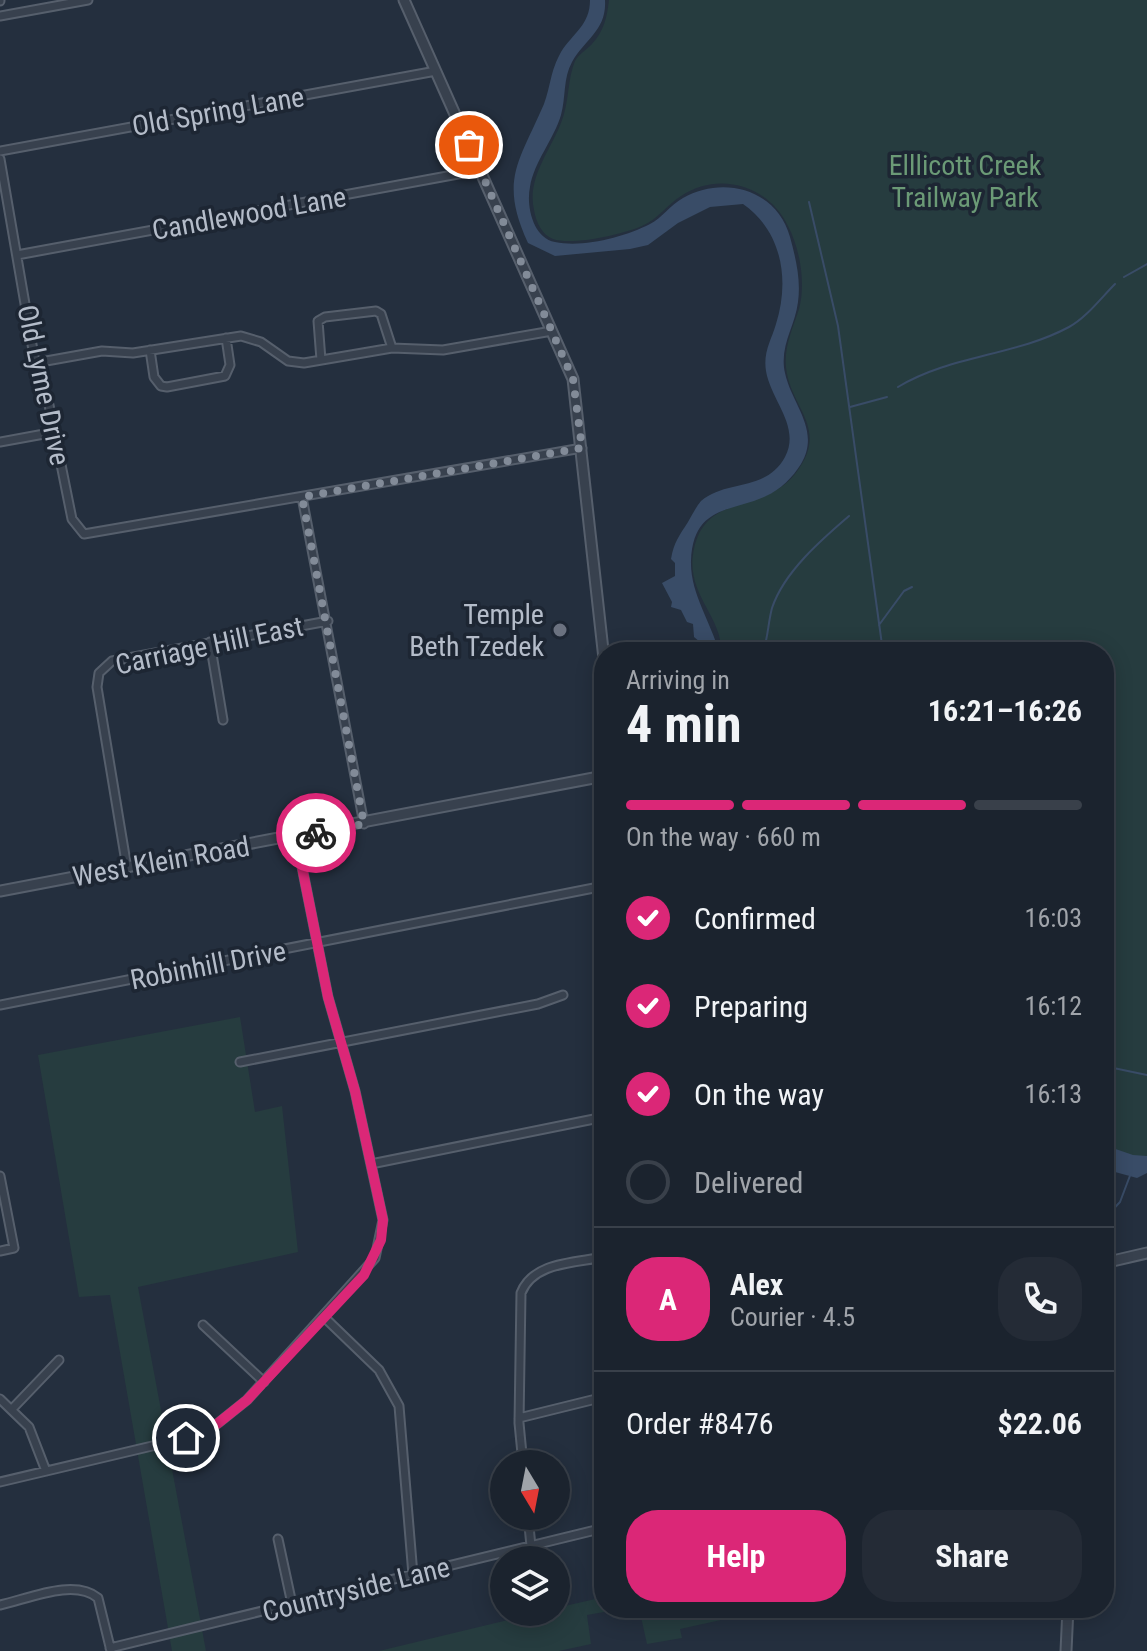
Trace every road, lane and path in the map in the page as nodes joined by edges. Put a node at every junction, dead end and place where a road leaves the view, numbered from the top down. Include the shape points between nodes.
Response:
1 (88, 0) edge
2 (404, 0) edge
3 (0, 16) edge
4 (436, 71) junction
5 (0, 151) edge
6 (0, 159) edge
7 (480, 170) junction
8 (17, 255) junction
9 (552, 331) junction
10 (226, 338) junction
11 (392, 348) junction
12 (150, 350) junction
13 (321, 360) junction
14 (35, 363) junction
15 (55, 432) junction
16 (0, 442) edge
17 (582, 448) junction
18 (302, 497) junction
19 (328, 621) junction
20 (210, 642) junction
21 (602, 642) edge
22 (223, 720) dead end
23 (594, 778) edge
24 (364, 824) junction
25 (296, 837) junction
26 (127, 868) junction
27 (594, 888) edge
28 (0, 891) edge
29 (317, 943) junction
30 (563, 995) dead end
31 (0, 1005) edge
32 (341, 1043) junction
33 (240, 1062) dead end
34 (594, 1119) edge
35 (371, 1164) junction
36 (0, 1176) edge
37 (0, 1251) edge
38 (1147, 1253) edge
39 (594, 1259) edge
40 (1114, 1261) edge
41 (324, 1317) junction
42 (203, 1325) dead end
43 (59, 1360) dead end
44 (264, 1382) junction
45 (0, 1399) edge
46 (594, 1399) edge
47 (13, 1408) junction
48 (519, 1418) junction
49 (522, 1450) edge
50 (46, 1471) junction
51 (0, 1482) edge
52 (529, 1530) edge
53 (594, 1530) edge
54 (278, 1539) dead end
55 (531, 1546) joint
56 (490, 1556) edge
57 (413, 1575) junction
58 (292, 1604) junction
59 (0, 1605) edge
60 (1069, 1618) edge
61 (110, 1650) edge
62 (1066, 1651) edge

1 - 3 street
2 - 4 street
4 - 5 street, Old Spring Lane
4 - 7 street
6 - 8 street, Old Lyme Drive
7 - 8 street, Candlewood Lane
7 - 9 street
8 - 14 street, Old Lyme Drive
9 - 11 street via 443,350
9 - 17 street via 573,379
10 - 12 street
10 - 12 street via 230,365 225,376 167,387 154,377
10 - 13 street via 252,338 296,363
11 - 13 street
11 - 13 street via 376,311 325,317 317,330
12 - 14 street via 102,351
14 - 15 street, Old Lyme Drive
15 - 16 street
15 - 18 street, Old Lyme Drive via 76,527 89,534
17 - 18 street
17 - 21 street
18 - 19 street
19 - 20 street, Carriage Hill East
19 - 24 street
20 - 22 street
20 - 26 street, Carriage Hill East via 112,661 99,673
23 - 24 street, West Klein Road
24 - 25 street, West Klein Road
25 - 26 street, West Klein Road
25 - 29 street
26 - 28 street, West Klein Road
27 - 29 street, Robinhill Drive
29 - 31 street, Robinhill Drive
29 - 32 street
30 - 32 street
32 - 33 street
32 - 35 street
34 - 35 street
35 - 41 street via 383,1220 379,1249 364,1275
36 - 37 street via 14,1248
38 - 40 street
39 - 48 street via 538,1271 525,1284
41 - 44 street
41 - 57 street via 379,1370 399,1406
42 - 44 street
43 - 47 street
44 - 50 street via 238,1409 202,1432
45 - 47 street
46 - 48 street
47 - 50 street via 36,1439
48 - 49 street
50 - 51 street
52 - 55 street
53 - 55 street, Countryside Lane
54 - 58 street
56 - 57 street, Countryside Lane
57 - 58 street, Countryside Lane
58 - 61 street, Countryside Lane
59 - 61 street via 86,1590 98,1598
60 - 62 street

